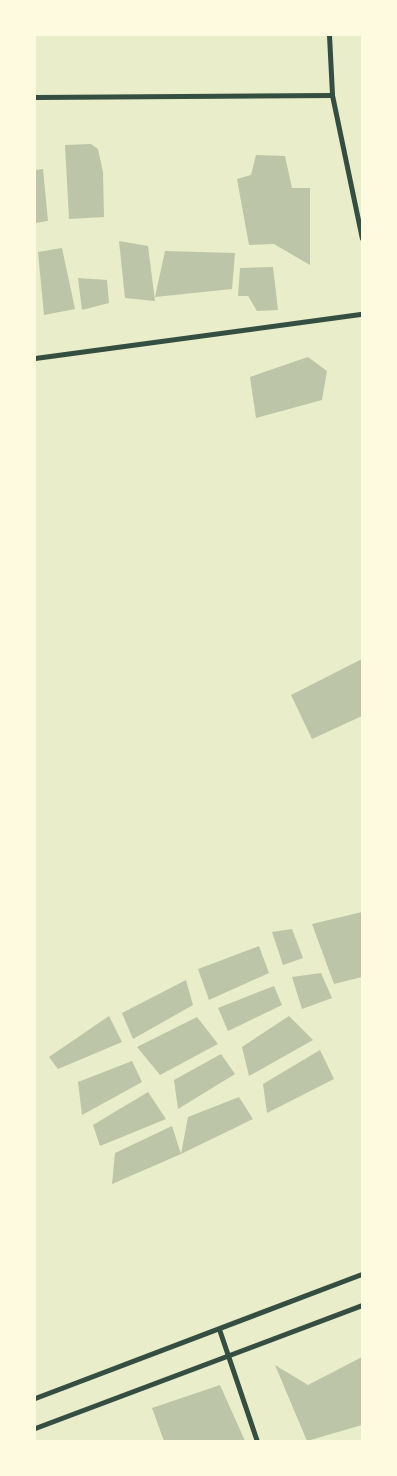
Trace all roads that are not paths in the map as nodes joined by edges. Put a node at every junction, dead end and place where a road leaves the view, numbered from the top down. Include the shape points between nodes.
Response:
1 (329, 35) edge
2 (332, 94) junction
3 (35, 96) edge
4 (362, 238) edge
5 (362, 314) edge
6 (35, 358) edge
7 (362, 1274) edge
8 (362, 1306) edge
9 (219, 1329) junction
10 (228, 1355) junction
11 (35, 1398) edge
12 (35, 1428) edge
13 (257, 1441) edge

1 - 2 street
2 - 3 street
2 - 4 street
5 - 6 street
7 - 9 street
8 - 10 street
9 - 10 street
9 - 11 street
10 - 12 street
10 - 13 street

